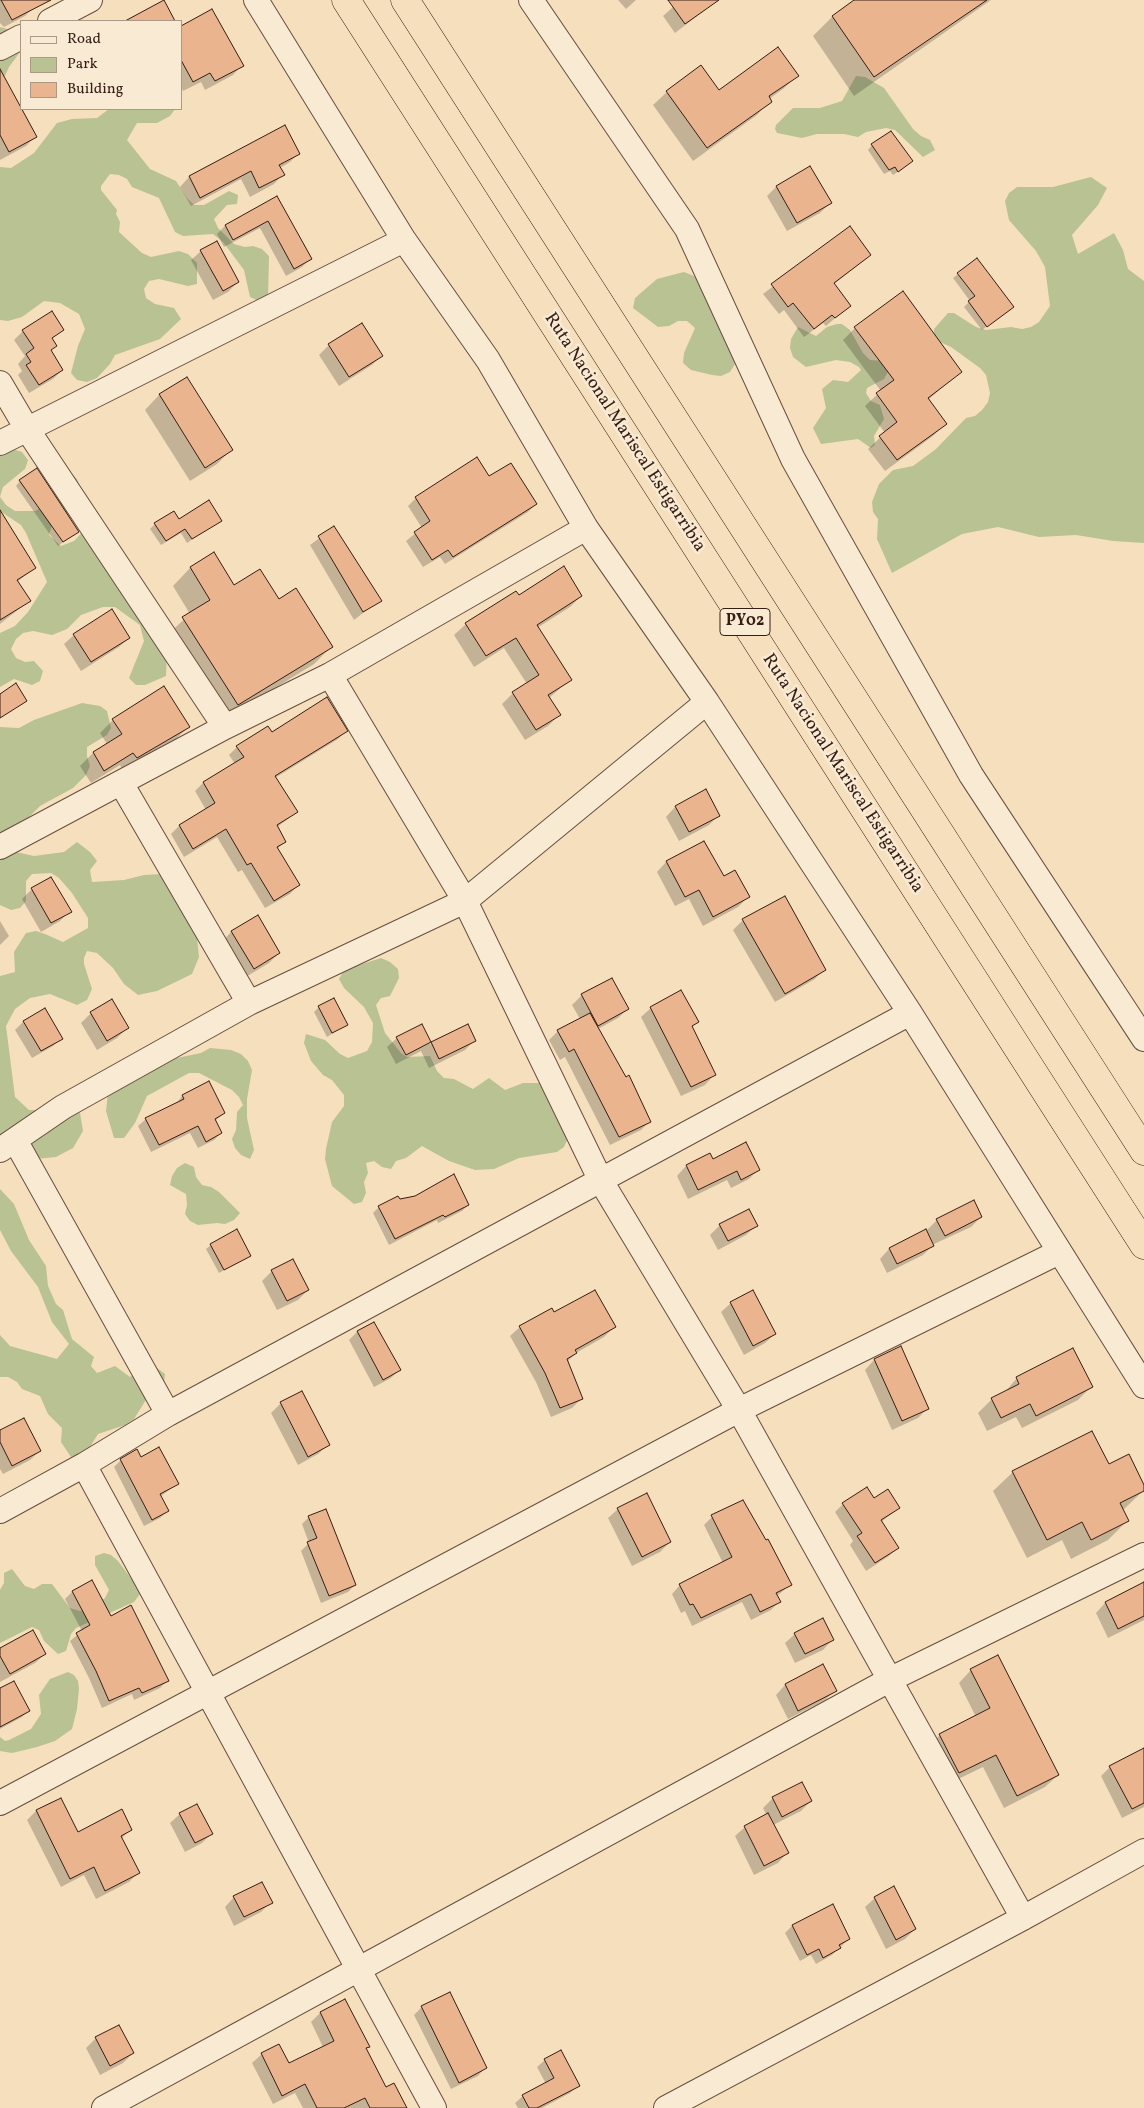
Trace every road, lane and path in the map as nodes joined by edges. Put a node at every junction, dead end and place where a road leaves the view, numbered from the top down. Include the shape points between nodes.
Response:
1 (90, 0) edge
2 (256, 0) edge
3 (346, 0) edge
4 (405, 0) edge
5 (531, 0) edge
6 (52, 20) edge
7 (20, 38) edge
8 (0, 48) edge
9 (404, 240) junction
10 (0, 383) edge
11 (27, 429) junction
12 (0, 443) edge
13 (586, 528) junction
14 (330, 675) junction
15 (707, 702) junction
16 (225, 727) junction
17 (121, 783) junction
18 (0, 847) edge
19 (465, 901) junction
20 (249, 1003) junction
21 (910, 1013) junction
22 (1144, 1039) edge
23 (7, 1145) edge
24 (1144, 1150) edge
25 (601, 1181) junction
26 (1144, 1245) edge
27 (1059, 1252) junction
28 (1144, 1386) edge
29 (739, 1410) junction
30 (168, 1414) junction
31 (84, 1465) junction
32 (0, 1511) edge
33 (1144, 1555) edge
34 (891, 1679) junction
35 (207, 1693) junction
36 (0, 1803) edge
37 (1144, 1851) edge
38 (1024, 1918) junction
39 (358, 1970) junction
40 (104, 2108) edge
41 (434, 2108) edge
42 (666, 2108) edge

1 - 6 street
2 - 9 street
3 - 26 highway, Ruta Nacional Mariscal Estigarribia / PY02
4 - 24 highway, PY02
5 - 22 street via 687,230 802,476 971,775
7 - 8 street
9 - 11 street
9 - 13 street via 488,360
10 - 11 street
11 - 12 street
11 - 16 street
13 - 14 street
13 - 15 street
14 - 16 street
14 - 19 street
15 - 19 street
15 - 21 street
16 - 17 street
17 - 18 street
17 - 20 street
19 - 20 street
19 - 25 street
20 - 23 street via 63,1107
21 - 25 street
21 - 27 street
23 - 30 street
25 - 29 street
25 - 30 street
27 - 28 street
27 - 29 street
29 - 34 street
29 - 35 street
30 - 31 street
31 - 32 street
31 - 35 street
33 - 34 street
34 - 38 street
34 - 39 street
35 - 36 street
35 - 39 street
37 - 38 street
38 - 42 street
39 - 40 street
39 - 41 street

